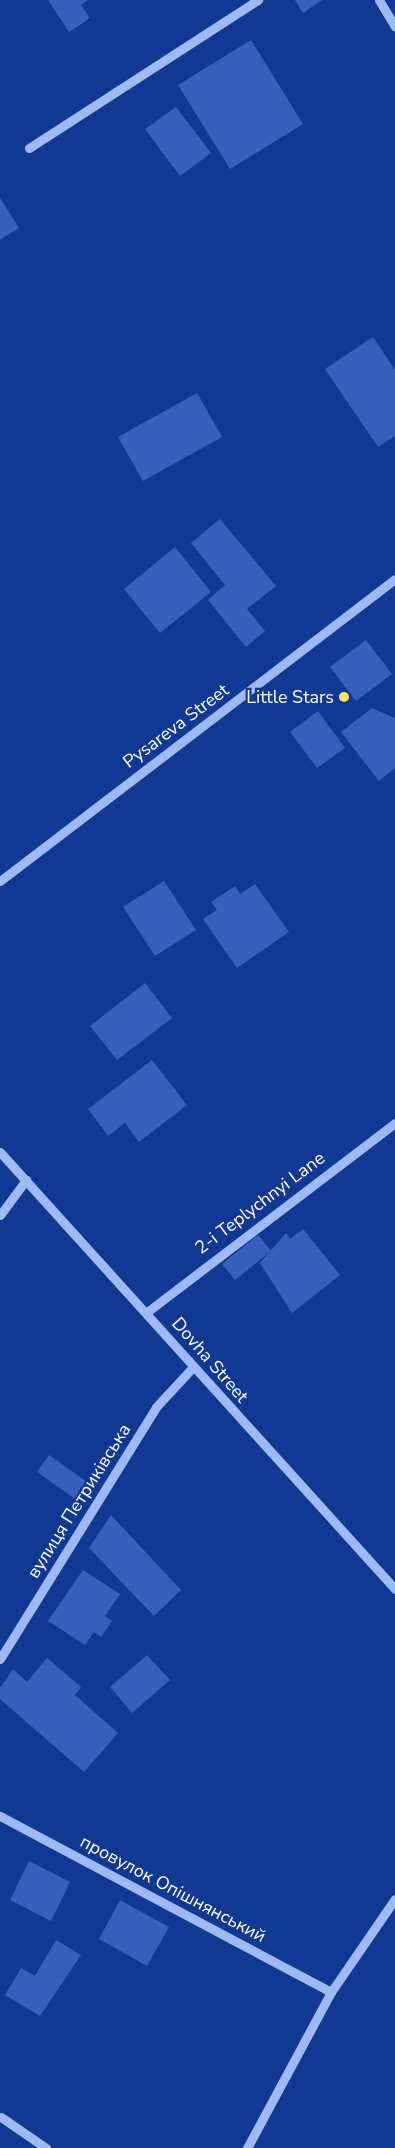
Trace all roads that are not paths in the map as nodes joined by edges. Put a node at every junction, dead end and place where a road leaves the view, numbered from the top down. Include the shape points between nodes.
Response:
1 (258, 0) edge
2 (379, 0) edge
3 (395, 26) edge
4 (29, 148) dead end
5 (395, 579) edge
6 (0, 882) edge
7 (395, 1123) edge
8 (0, 1152) edge
9 (26, 1180) junction
10 (0, 1215) edge
11 (146, 1312) junction
12 (193, 1366) junction
13 (395, 1589) edge
14 (0, 1659) edge
15 (0, 1816) edge
16 (395, 1899) edge
17 (331, 1992) junction
18 (1, 2117) edge
19 (46, 2148) edge
20 (247, 2148) edge

1 - 4 street
2 - 3 street
5 - 6 street, Pysareva Street
7 - 11 street, 2-i Teplychnyi Lane
8 - 9 street, Dovha Street
9 - 10 street
9 - 11 street, Dovha Street
11 - 12 street, Dovha Street
12 - 13 street, Dovha Street
12 - 14 street, вулиця Петриківська via 156,1407
15 - 17 street, провулок Опішнянський
16 - 17 street
17 - 20 street
18 - 19 street

